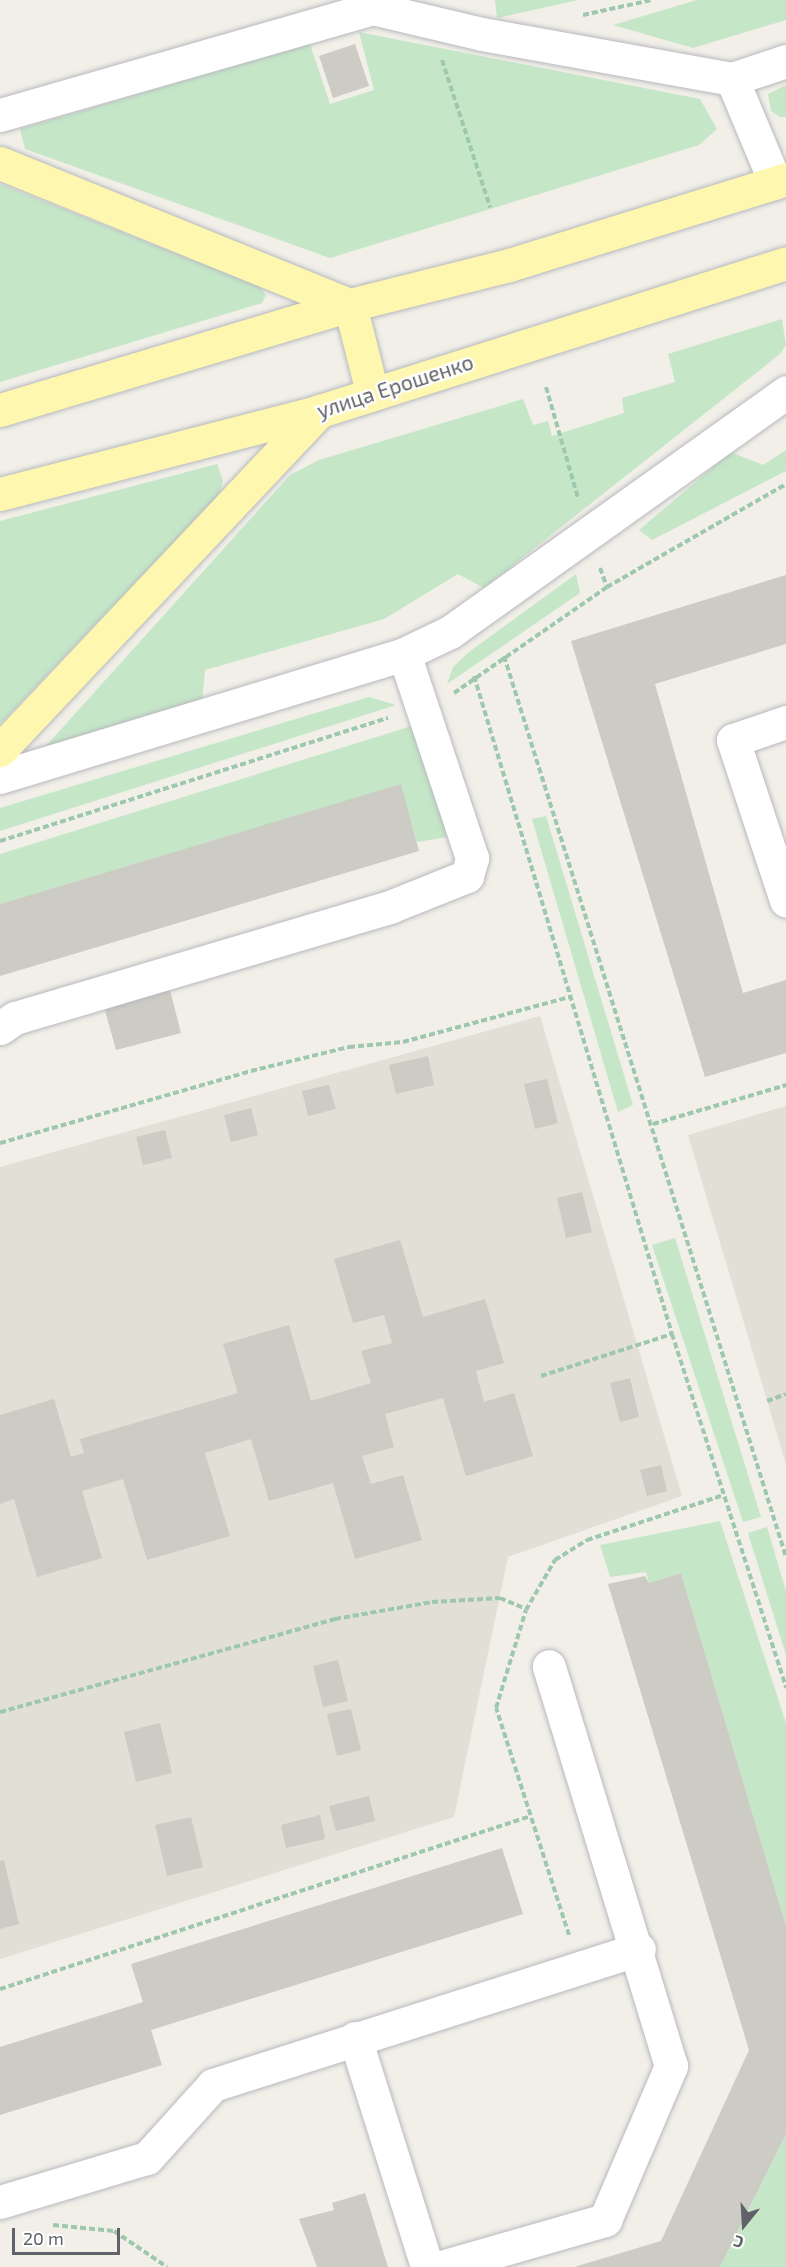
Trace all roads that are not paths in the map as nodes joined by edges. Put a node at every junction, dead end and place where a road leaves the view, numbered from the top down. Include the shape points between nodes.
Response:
1 (371, 4) edge
2 (786, 61) edge
3 (732, 79) junction
4 (1, 109) edge
5 (0, 163) edge
6 (781, 181) edge
7 (786, 263) edge
8 (350, 306) junction
9 (372, 392) junction
10 (786, 392) edge
11 (0, 410) edge
12 (320, 411) junction
13 (0, 494) edge
14 (404, 654) junction
15 (786, 722) edge
16 (0, 750) edge
17 (0, 777) edge
18 (786, 900) edge
19 (0, 1028) edge
20 (549, 1666) dead end
21 (639, 1949) junction
22 (355, 2038) junction
23 (0, 2202) edge
24 (426, 2267) edge
25 (441, 2267) edge

1 - 3 street via 430,23
1 - 4 street
2 - 3 street
3 - 6 street
5 - 8 main road
6 - 8 main road via 509,265
7 - 9 main road, улица Ерошенко
8 - 9 main road
8 - 11 main road
9 - 12 main road, улица Ерошенко
10 - 14 street via 588,532 494,604
12 - 13 main road, улица Ерошенко
12 - 16 main road
14 - 17 street
14 - 19 street via 472,858 467,876 454,886 15,1018
15 - 18 street via 733,740
20 - 21 street
21 - 22 street
21 - 25 street via 671,2066 605,2220
22 - 23 street via 213,2085 147,2158
22 - 24 street

